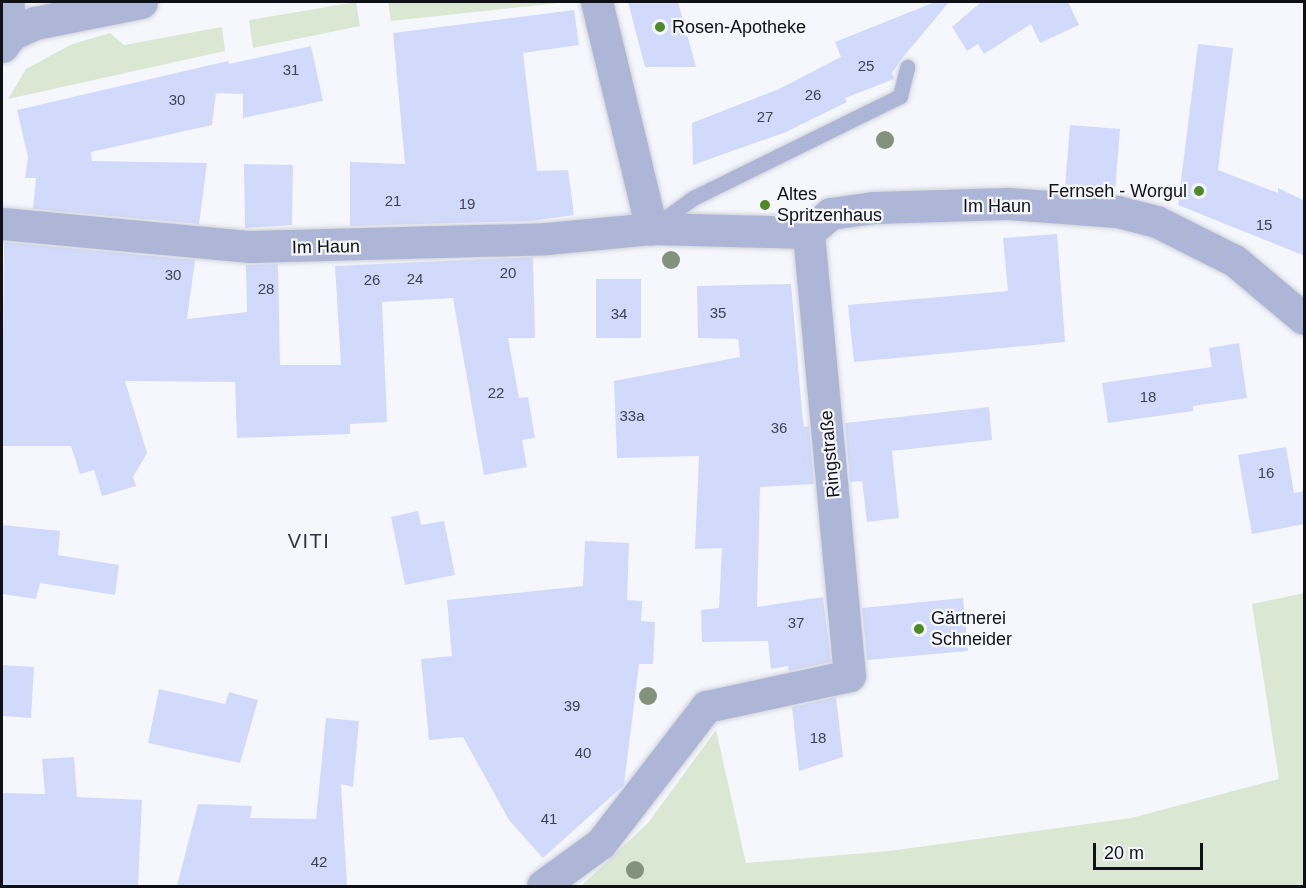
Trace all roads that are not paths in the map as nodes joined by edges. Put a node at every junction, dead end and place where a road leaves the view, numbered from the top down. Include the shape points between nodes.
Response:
1 (8, 2) edge
2 (141, 2) edge
3 (597, 2) edge
4 (5, 38) edge
5 (907, 67) dead end
6 (2, 224) edge
7 (652, 229) junction
8 (809, 233) junction
9 (1305, 319) edge
10 (543, 886) edge

1 - 4 street
2 - 4 street via 35,23
3 - 7 street
5 - 7 lane via 900,96 693,198
6 - 7 street, Im Haun via 250,247 307,248 547,239
7 - 8 street
8 - 9 street, Im Haun via 831,214 874,208 1008,204 1118,212 1157,222 1234,261
8 - 10 street, Ringstraße via 850,676 707,707 601,843

